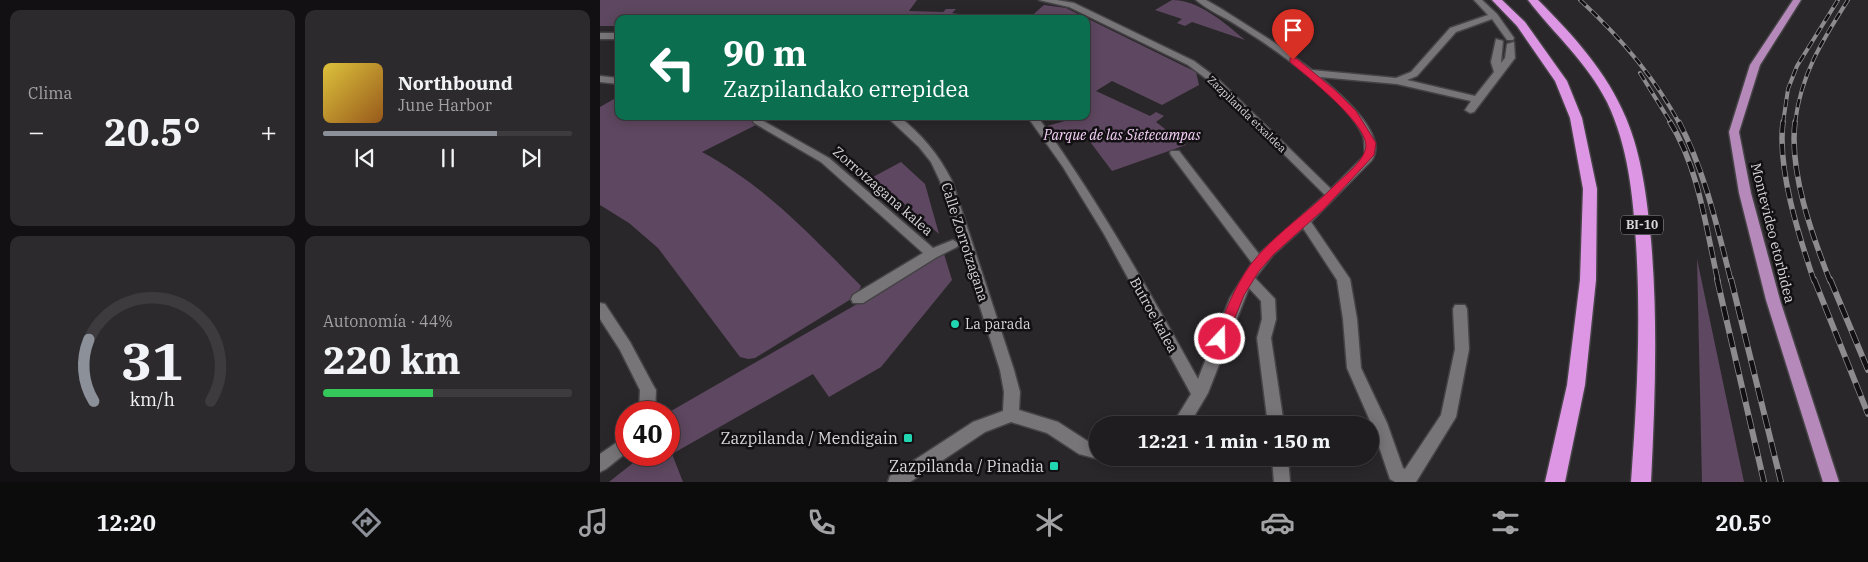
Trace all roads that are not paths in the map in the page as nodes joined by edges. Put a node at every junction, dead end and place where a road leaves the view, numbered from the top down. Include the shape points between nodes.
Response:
1 (1043, 0) edge
2 (1201, 0) edge
3 (1478, 0) edge
4 (1497, 0) edge
5 (1533, 0) edge
6 (1797, 0) edge
7 (1494, 16) junction
8 (600, 36) edge
9 (615, 36) edge
10 (1499, 42) dead end
11 (1498, 72) junction
12 (1309, 73) junction
13 (600, 79) edge
14 (615, 81) edge
15 (1397, 81) junction
16 (1477, 99) junction
17 (1470, 110) dead end
18 (895, 120) edge
19 (1035, 120) edge
20 (759, 122) dead end
21 (1175, 153) dead end
22 (1331, 195) junction
23 (1304, 221) junction
24 (954, 244) dead end
25 (932, 254) junction
26 (1259, 263) junction
27 (1248, 279) junction
28 (858, 298) dead end
29 (600, 308) edge
30 (1460, 309) dead end
31 (1199, 394) junction
32 (648, 401) edge
33 (1011, 415) junction
34 (1186, 416) edge
35 (1275, 416) edge
36 (1089, 450) edge
37 (615, 452) edge
38 (600, 464) edge
39 (1281, 466) edge
40 (896, 482) edge
41 (1282, 482) edge
42 (1555, 482) edge
43 (1640, 482) edge
44 (1831, 482) edge

1 - 22 street, Zazpilanda etxaldea via 1071,5 1192,63 1215,81
2 - 12 street via 1266,38
3 - 7 street
4 - 42 highway via 1521,24 1561,81 1576,118 1590,188 1588,280 1576,385
5 - 43 highway, BI-10 via 1556,22 1600,81 1620,118 1640,192 1648,306 1646,413
6 - 44 main road, Montevideo etorbidea via 1755,64 1734,132 1745,193 1773,300
7 - 11 street via 1510,41 1510,58
7 - 15 street via 1453,30 1414,74
8 - 9 street
10 - 11 street
11 - 16 street
12 - 15 street
12 - 22 street via 1352,113 1371,143 1370,155
13 - 14 street
15 - 16 street
16 - 17 street
18 - 33 street, Calle Zorrotzagana via 923,145 943,174 1007,370 1012,392
19 - 31 street, Butroe kalea via 1110,234
20 - 25 street, Zorrotzagana kalea via 825,160
21 - 26 street
22 - 23 street
23 - 26 street
23 - 30 street via 1343,279 1354,368 1379,422 1396,473 1404,478 1410,476 1448,417 1462,349
24 - 25 street
25 - 28 street
26 - 27 street
27 - 31 street via 1226,322
27 - 35 street via 1268,298 1269,319 1264,338
29 - 32 street via 648,390
31 - 34 street
33 - 36 street via 1052,427
33 - 40 street via 979,427
37 - 38 street
39 - 41 street

